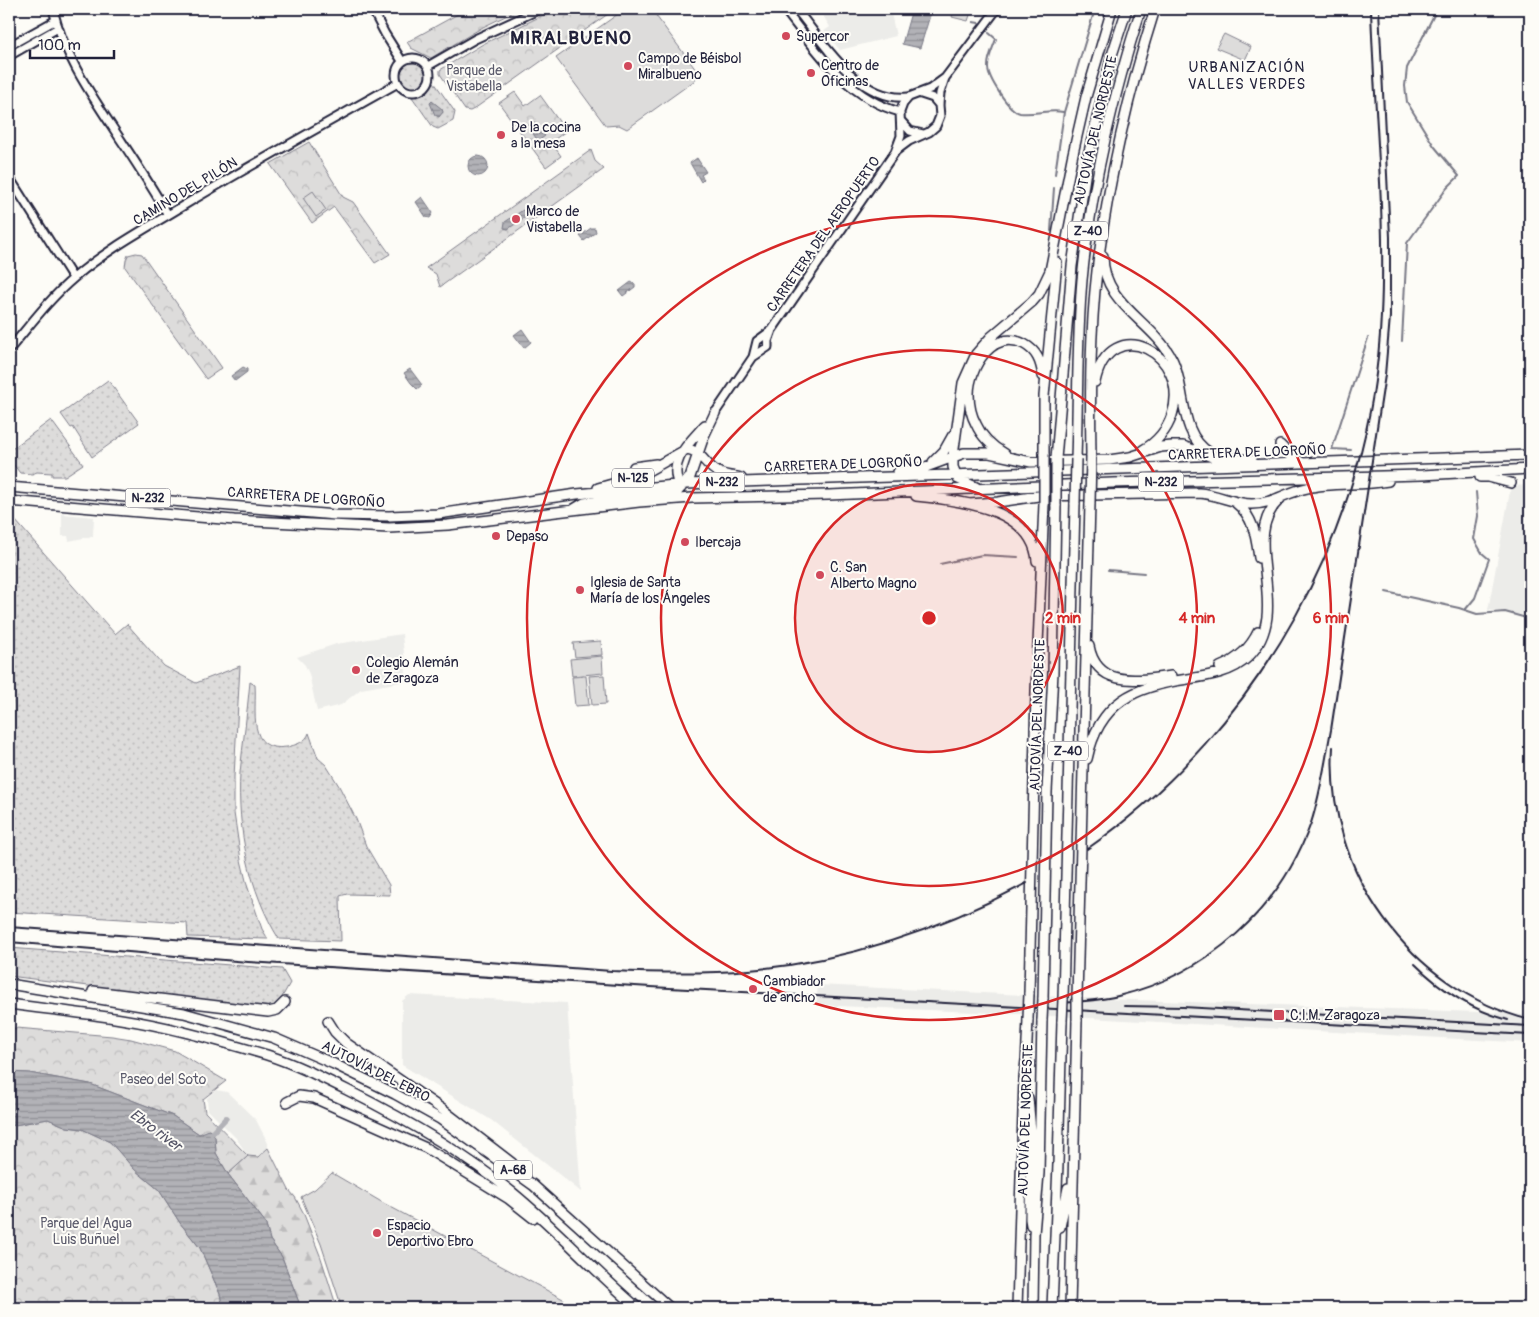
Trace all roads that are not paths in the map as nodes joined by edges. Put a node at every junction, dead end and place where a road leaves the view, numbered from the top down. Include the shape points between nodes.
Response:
1 (53, 9) edge
2 (372, 9) edge
3 (540, 9) edge
4 (784, 9) edge
5 (796, 9) edge
6 (997, 9) edge
7 (1112, 9) edge
8 (1127, 9) edge
9 (1141, 9) edge
10 (1155, 9) edge
11 (57, 24) junction
12 (9, 46) edge
13 (9, 56) edge
14 (402, 61) junction
15 (428, 66) junction
16 (945, 78) junction
17 (398, 84) junction
18 (920, 94) junction
19 (909, 97) junction
20 (939, 105) junction
21 (900, 112) junction
22 (901, 121) junction
23 (923, 134) junction
24 (895, 152) junction
25 (9, 178) edge
26 (168, 215) junction
27 (1061, 222) junction
28 (1102, 235) junction
29 (74, 278) junction
30 (765, 339) junction
31 (759, 348) junction
32 (9, 350) edge
33 (1044, 396) junction
34 (715, 413) junction
35 (956, 428) junction
36 (1091, 441) junction
37 (684, 449) junction
38 (698, 453) junction
39 (1530, 455) edge
40 (953, 456) junction
41 (1012, 458) junction
42 (1222, 458) junction
43 (1120, 459) junction
44 (662, 463) junction
45 (1304, 463) junction
46 (1272, 464) junction
47 (634, 467) dead end
48 (926, 467) junction
49 (1530, 469) edge
50 (956, 475) junction
51 (1417, 475) junction
52 (879, 477) junction
53 (758, 481) junction
54 (1511, 483) dead end
55 (682, 486) junction
56 (9, 487) edge
57 (978, 488) junction
58 (901, 492) junction
59 (577, 494) junction
60 (692, 498) junction
61 (1282, 498) junction
62 (9, 501) edge
63 (1234, 501) junction
64 (969, 504) junction
65 (572, 510) junction
66 (1040, 581) junction
67 (1087, 592) junction
68 (1082, 807) junction
69 (9, 984) edge
70 (25, 986) junction
71 (285, 1002) dead end
72 (9, 1004) edge
73 (9, 1009) edge
74 (46, 1009) junction
75 (328, 1021) dead end
76 (1026, 1060) junction
77 (287, 1102) dead end
78 (1073, 1149) junction
79 (533, 1185) junction
80 (1034, 1234) junction
81 (1055, 1244) junction
82 (595, 1269) junction
83 (638, 1308) edge
84 (670, 1308) edge
85 (1017, 1308) edge
86 (1032, 1308) edge
87 (1052, 1308) edge
88 (1070, 1308) edge

1 - 11 street
2 - 14 street
3 - 15 street via 475,39
4 - 21 street via 842,79 866,96
5 - 19 street via 834,57 862,83 894,97
6 - 16 street, CARRETERA DEL AEROPUERTO / N-125
7 - 27 highway via 1086,97
8 - 80 highway, AUTOVÍA DEL NORDESTE / Z-40, bridge via 1112,55 1088,156 1072,266 1056,459 1039,1173
9 - 81 highway, AUTOVÍA DEL NORDESTE / Z-40, bridge via 1126,56 1089,219 1082,282
10 - 28 highway via 1131,89
11 - 12 street
11 - 13 street
11 - 26 street via 89,91
14 - 15 street via 419,59
14 - 17 street via 397,69
15 - 17 street via 430,78 421,90 406,91
16 - 18 street, CARRETERA DEL AEROPUERTO / N-125
16 - 20 street, CARRETERA DEL AEROPUERTO / N-125
17 - 26 street, CAMINO DEL PILÓN
18 - 19 street, CARRETERA DEL AEROPUERTO / N-125
18 - 20 street via 933,98
19 - 21 street
20 - 23 street, CARRETERA DEL AEROPUERTO / N-125 via 938,123
21 - 22 street, CARRETERA DEL AEROPUERTO / N-125
22 - 23 street via 910,131
22 - 24 street, CARRETERA DEL AEROPUERTO / N-125 via 900,142
23 - 24 street, CARRETERA DEL AEROPUERTO / N-125
24 - 30 street, CARRETERA DEL AEROPUERTO / N-125
25 - 29 street
26 - 29 street, CAMINO DEL PILÓN
27 - 33 highway
27 - 35 highway via 1050,271 1039,294 982,346 971,362 963,383
28 - 36 highway via 1093,324
28 - 42 highway via 1103,264 1109,285 1122,305 1156,337 1171,357 1195,439 1200,446
29 - 32 street, CAMINO DEL PILÓN
30 - 31 street, CARRETERA DEL AEROPUERTO / N-125 via 757,341
30 - 31 street, CARRETERA DEL AEROPUERTO / N-125 via 768,347
31 - 34 street, CARRETERA DEL AEROPUERTO / N-125
33 - 41 highway via 1042,368 1030,347 1020,342 1003,341 980,358 970,387 972,416 986,440
33 - 66 highway, bridge
34 - 37 highway, N-125
34 - 38 highway, N-125
35 - 40 highway
35 - 48 highway via 944,451
36 - 43 highway via 1095,382 1101,364 1111,352 1122,347 1136,345 1150,349 1169,371 1174,407 1168,424 1157,439 1145,449
36 - 67 highway, bridge
37 - 38 highway
37 - 44 highway, N-125
37 - 55 highway via 676,464 676,476
38 - 53 highway via 718,473
38 - 55 highway, N-125 via 693,470
39 - 45 highway, CARRETERA DE LOGROÑO / N-232
40 - 41 highway via 984,453
40 - 48 highway
40 - 50 highway
41 - 43 highway via 1043,462
42 - 43 highway via 1178,446 1161,447
42 - 46 highway via 1261,460
44 - 47 highway
44 - 59 highway, N-125 via 636,476
45 - 46 highway, CARRETERA DE LOGROÑO / N-232
45 - 46 highway via 1280,445
46 - 50 highway, CARRETERA DE LOGROÑO / N-232
48 - 52 highway
49 - 51 highway, CARRETERA DE LOGROÑO / N-232
50 - 52 highway, CARRETERA DE LOGROÑO / N-232
50 - 57 highway via 961,481
51 - 54 highway via 1488,477
51 - 57 highway, CARRETERA DE LOGROÑO / N-232
51 - 61 highway via 1382,482 1308,488
52 - 53 highway, CARRETERA DE LOGROÑO / N-232
53 - 55 highway, CARRETERA DE LOGROÑO / N-232
55 - 59 highway, CARRETERA DE LOGROÑO / N-232
55 - 60 highway
55 - 65 highway, N-125 via 674,493 584,503
56 - 59 highway, CARRETERA DE LOGROÑO / N-232 via 362,516 438,514
57 - 58 highway, CARRETERA DE LOGROÑO / N-232
58 - 60 highway, CARRETERA DE LOGROÑO / N-232
58 - 64 highway
60 - 65 highway, CARRETERA DE LOGROÑO / N-232
61 - 63 highway via 1256,504
61 - 68 highway via 1272,508 1265,525 1263,544 1268,615 1256,648 1243,662 1225,671 1153,685 1131,694 1111,710 1090,744
62 - 65 highway, CARRETERA DE LOGROÑO / N-232 via 377,528 448,525
63 - 64 highway via 1199,493 1038,496
63 - 67 highway via 1246,512 1253,527 1263,604 1257,635 1239,657 1216,668 1183,674 1131,680 1116,678 1095,662 1090,649
64 - 66 highway via 1007,517 1024,530 1034,546
66 - 76 highway, bridge
67 - 68 highway
68 - 78 highway, bridge
69 - 70 highway, AUTOVÍA DEL EBRO / A-68
70 - 71 highway via 268,1012 277,1010
70 - 79 highway, AUTOVÍA DEL EBRO / A-68 via 184,1013 274,1038 396,1094 440,1119
72 - 74 highway, A-68
73 - 74 highway
74 - 82 highway, A-68 via 182,1031 269,1056 328,1080 429,1134 490,1175
75 - 79 highway via 341,1039 444,1110 525,1174
76 - 80 highway via 1031,1131 1030,1219
76 - 85 highway
77 - 82 highway via 299,1096 314,1098 426,1148 510,1199
78 - 81 highway via 1068,1190
78 - 88 highway
79 - 84 highway, AUTOVÍA DEL EBRO / A-68
80 - 86 highway, AUTOVÍA DEL NORDESTE / Z-40
81 - 87 highway, AUTOVÍA DEL NORDESTE / Z-40
82 - 83 highway, A-68

